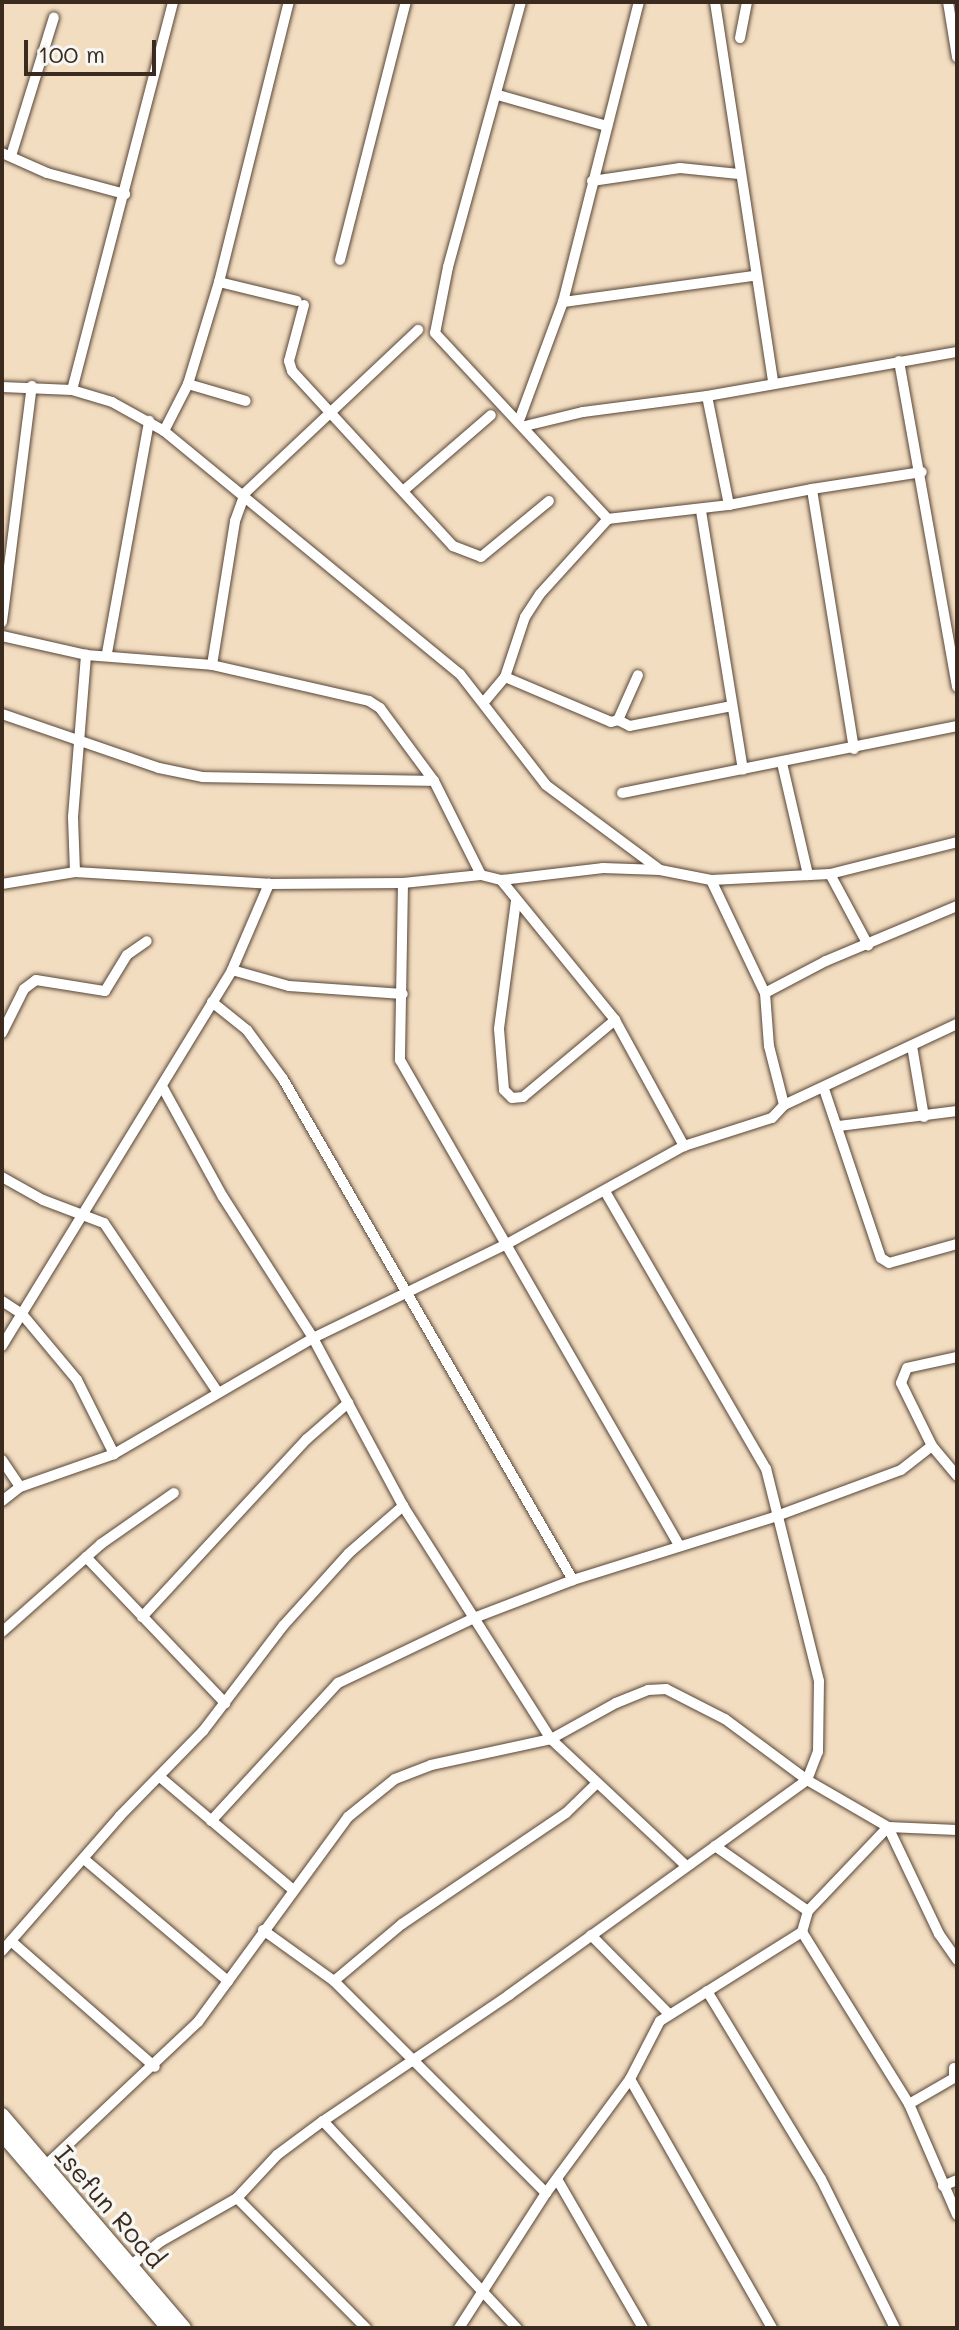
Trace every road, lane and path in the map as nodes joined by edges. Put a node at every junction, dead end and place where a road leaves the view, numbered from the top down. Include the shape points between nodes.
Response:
1 (173, 2) edge
2 (289, 2) edge
3 (406, 2) edge
4 (521, 2) edge
5 (639, 2) edge
6 (715, 2) edge
7 (747, 2) edge
8 (948, 2) edge
9 (54, 17) dead end
10 (740, 38) dead end
11 (957, 57) edge
12 (498, 95) junction
13 (607, 126) junction
14 (6, 155) edge
15 (739, 174) junction
16 (592, 181) junction
17 (125, 194) junction
18 (340, 260) dead end
19 (754, 276) junction
20 (219, 282) junction
21 (563, 302) junction
22 (418, 330) dead end
23 (957, 352) edge
24 (899, 361) junction
25 (773, 383) junction
26 (188, 384) junction
27 (32, 386) junction
28 (2, 387) edge
29 (72, 390) junction
30 (707, 396) junction
31 (246, 401) dead end
32 (331, 412) junction
33 (491, 415) dead end
34 (149, 421) junction
35 (522, 422) junction
36 (164, 431) junction
37 (922, 472) junction
38 (812, 489) junction
39 (403, 491) junction
40 (245, 493) junction
41 (549, 501) dead end
42 (729, 505) junction
43 (701, 511) junction
44 (608, 519) junction
45 (2, 622) edge
46 (2, 636) edge
47 (107, 653) junction
48 (86, 655) junction
49 (212, 665) junction
50 (638, 675) dead end
51 (505, 677) junction
52 (957, 687) edge
53 (484, 702) junction
54 (732, 706) junction
55 (2, 714) edge
56 (618, 720) junction
57 (957, 726) edge
58 (79, 741) junction
59 (854, 749) junction
60 (782, 763) junction
61 (743, 770) junction
62 (434, 781) junction
63 (622, 793) dead end
64 (957, 842) edge
65 (660, 870) junction
66 (75, 872) junction
67 (830, 874) junction
68 (481, 875) junction
69 (808, 875) junction
70 (501, 880) junction
71 (711, 880) junction
72 (403, 883) junction
73 (2, 884) edge
74 (269, 884) junction
75 (516, 901) junction
76 (957, 906) edge
77 (147, 941) dead end
78 (868, 945) junction
79 (232, 970) junction
80 (765, 993) junction
81 (403, 994) junction
82 (212, 1002) junction
83 (615, 1020) junction
84 (957, 1024) edge
85 (2, 1033) edge
86 (912, 1046) junction
87 (163, 1088) junction
88 (824, 1089) junction
89 (784, 1105) junction
90 (957, 1111) edge
91 (924, 1117) junction
92 (839, 1126) junction
93 (684, 1146) junction
94 (2, 1177) edge
95 (606, 1193) junction
96 (82, 1212) junction
97 (507, 1244) junction
98 (957, 1244) edge
99 (406, 1290) junction
100 (2, 1301) edge
101 (22, 1314) junction
102 (313, 1338) junction
103 (2, 1346) edge
104 (957, 1357) edge
105 (217, 1391) junction
106 (348, 1403) junction
107 (932, 1446) junction
108 (114, 1454) junction
109 (2, 1460) edge
110 (957, 1476) edge
111 (20, 1487) junction
112 (174, 1493) dead end
113 (2, 1501) edge
114 (403, 1506) junction
115 (774, 1517) junction
116 (679, 1545) junction
117 (86, 1557) junction
118 (573, 1580) junction
119 (142, 1617) junction
120 (474, 1618) junction
121 (2, 1632) edge
122 (225, 1703) junction
123 (551, 1739) junction
124 (160, 1777) junction
125 (807, 1780) junction
126 (595, 1785) junction
127 (211, 1821) junction
128 (888, 1827) junction
129 (957, 1830) edge
130 (715, 1846) junction
131 (84, 1859) junction
132 (684, 1864) junction
133 (292, 1889) junction
134 (808, 1911) junction
135 (263, 1930) junction
136 (802, 1932) junction
137 (591, 1935) junction
138 (11, 1941) junction
139 (2, 1951) edge
140 (957, 1960) edge
141 (228, 1981) junction
142 (334, 1981) junction
143 (707, 1991) junction
144 (669, 2014) junction
145 (413, 2061) junction
146 (155, 2067) junction
147 (954, 2068) dead end
148 (630, 2079) junction
149 (909, 2104) junction
150 (2, 2115) edge
151 (323, 2121) junction
152 (2, 2134) edge
153 (44, 2167) junction
154 (557, 2179) junction
155 (957, 2180) edge
156 (943, 2186) junction
157 (546, 2193) junction
158 (237, 2198) junction
159 (957, 2215) edge
160 (129, 2267) junction
161 (485, 2288) junction
162 (168, 2328) edge
163 (184, 2328) edge
164 (366, 2328) edge
165 (459, 2328) edge
166 (517, 2328) edge
167 (643, 2328) edge
168 (772, 2328) edge
169 (895, 2328) edge

1 - 17 street
2 - 20 street
3 - 18 street
4 - 12 street
5 - 13 street
6 - 15 street
7 - 10 street
8 - 11 street
9 - 14 street
12 - 13 street
12 - 35 street via 448,267 435,333
13 - 16 street
14 - 17 street via 47,173
15 - 16 street via 680,168
15 - 19 street
16 - 21 street
17 - 29 street
19 - 21 street
19 - 25 street
20 - 26 street
20 - 32 street via 301,303 290,367
21 - 35 street
22 - 32 street
23 - 24 street
24 - 25 street
24 - 37 street
25 - 30 street
26 - 31 street
26 - 36 street
27 - 28 street
27 - 29 street
27 - 45 street
29 - 34 street
30 - 35 street
30 - 42 street
32 - 39 street
32 - 40 street
33 - 39 street
34 - 36 street
34 - 47 street
35 - 44 street
36 - 40 street
37 - 38 street
37 - 52 street
38 - 42 street
38 - 59 street
39 - 41 street via 453,546 473,557 490,552
40 - 49 street via 235,521
40 - 53 street via 460,674
42 - 43 street
43 - 44 street
43 - 54 street
44 - 51 street via 525,617
46 - 48 street
47 - 48 street
47 - 49 street
48 - 58 street
49 - 62 street via 369,701
50 - 56 street
51 - 53 street
51 - 56 street via 608,722
53 - 65 street via 546,785 586,820 634,846
54 - 56 street via 630,726
54 - 61 street
55 - 58 street
57 - 59 street
58 - 62 street via 203,777
58 - 66 street
59 - 60 street
60 - 61 street
60 - 69 street
61 - 63 street
62 - 68 street
64 - 67 street
65 - 70 street via 603,868
65 - 71 street
66 - 73 street
66 - 74 street
67 - 69 street
67 - 78 street
68 - 70 street
68 - 72 street
69 - 71 street
70 - 75 street
71 - 80 street
72 - 74 street
72 - 81 street
74 - 79 street
75 - 83 street via 572,962
75 - 83 street via 499,1029 504,1090 512,1098 523,1097
76 - 78 street
77 - 85 street via 127,955 105,991 36,980 24,989
78 - 80 street
79 - 81 street via 289,986
79 - 82 street
80 - 89 street via 769,1046
81 - 97 street via 400,1060
82 - 87 street
82 - 99 street via 247,1030 283,1079
83 - 93 street
84 - 86 street
86 - 88 street
86 - 91 street
87 - 96 street
87 - 102 street via 223,1197
88 - 89 street
88 - 92 street
89 - 93 street via 772,1118
90 - 91 street
91 - 92 street
92 - 98 street via 881,1258 889,1263
93 - 95 street
94 - 96 street via 43,1200
95 - 97 street
95 - 115 street via 766,1469
96 - 101 street
96 - 105 street via 104,1223
97 - 99 street
97 - 116 street
99 - 102 street
99 - 118 street
100 - 101 street
101 - 103 street
101 - 108 street via 77,1380
102 - 105 street
102 - 106 street
104 - 107 street via 904,1370 901,1388
105 - 108 street
106 - 114 street
106 - 119 street via 307,1439
107 - 110 street
107 - 115 street via 901,1470
108 - 111 street
109 - 111 street
111 - 113 street
112 - 117 street
114 - 120 street
114 - 122 street via 349,1553
115 - 116 street
115 - 125 street via 819,1681 818,1752
116 - 118 street
117 - 119 street
117 - 121 street
118 - 120 street
119 - 122 street
120 - 123 street
120 - 127 street via 338,1683
122 - 124 street
123 - 125 street via 616,1703 666,1689 725,1719
123 - 126 street
123 - 133 street via 431,1765 395,1779 348,1817
124 - 127 street
124 - 131 street
125 - 128 street
125 - 130 street
126 - 132 street
126 - 142 street via 566,1813 402,1924
127 - 133 street
128 - 129 street
128 - 134 street
128 - 140 street
130 - 132 street
130 - 134 street
131 - 138 street
131 - 141 street
132 - 137 street
133 - 135 street
134 - 136 street
135 - 141 street
135 - 142 street
136 - 143 street
136 - 149 street
137 - 144 street
137 - 145 street
138 - 139 street
138 - 146 street
141 - 146 street
142 - 145 street
143 - 144 street
143 - 169 street via 821,2179
144 - 148 street via 642,2049
145 - 151 street
145 - 157 street
146 - 153 street
147 - 149 street via 954,2078
148 - 154 street
148 - 168 street
149 - 156 street
150 - 153 street, Isefun Road
151 - 158 street via 277,2155
151 - 161 street
152 - 162 street, Isefun Road
153 - 160 street, Isefun Road
154 - 157 street
154 - 167 street
155 - 156 street
156 - 159 street
157 - 161 street
158 - 160 street via 160,2242
158 - 164 street
160 - 163 street, Isefun Road
161 - 165 street
161 - 166 street

